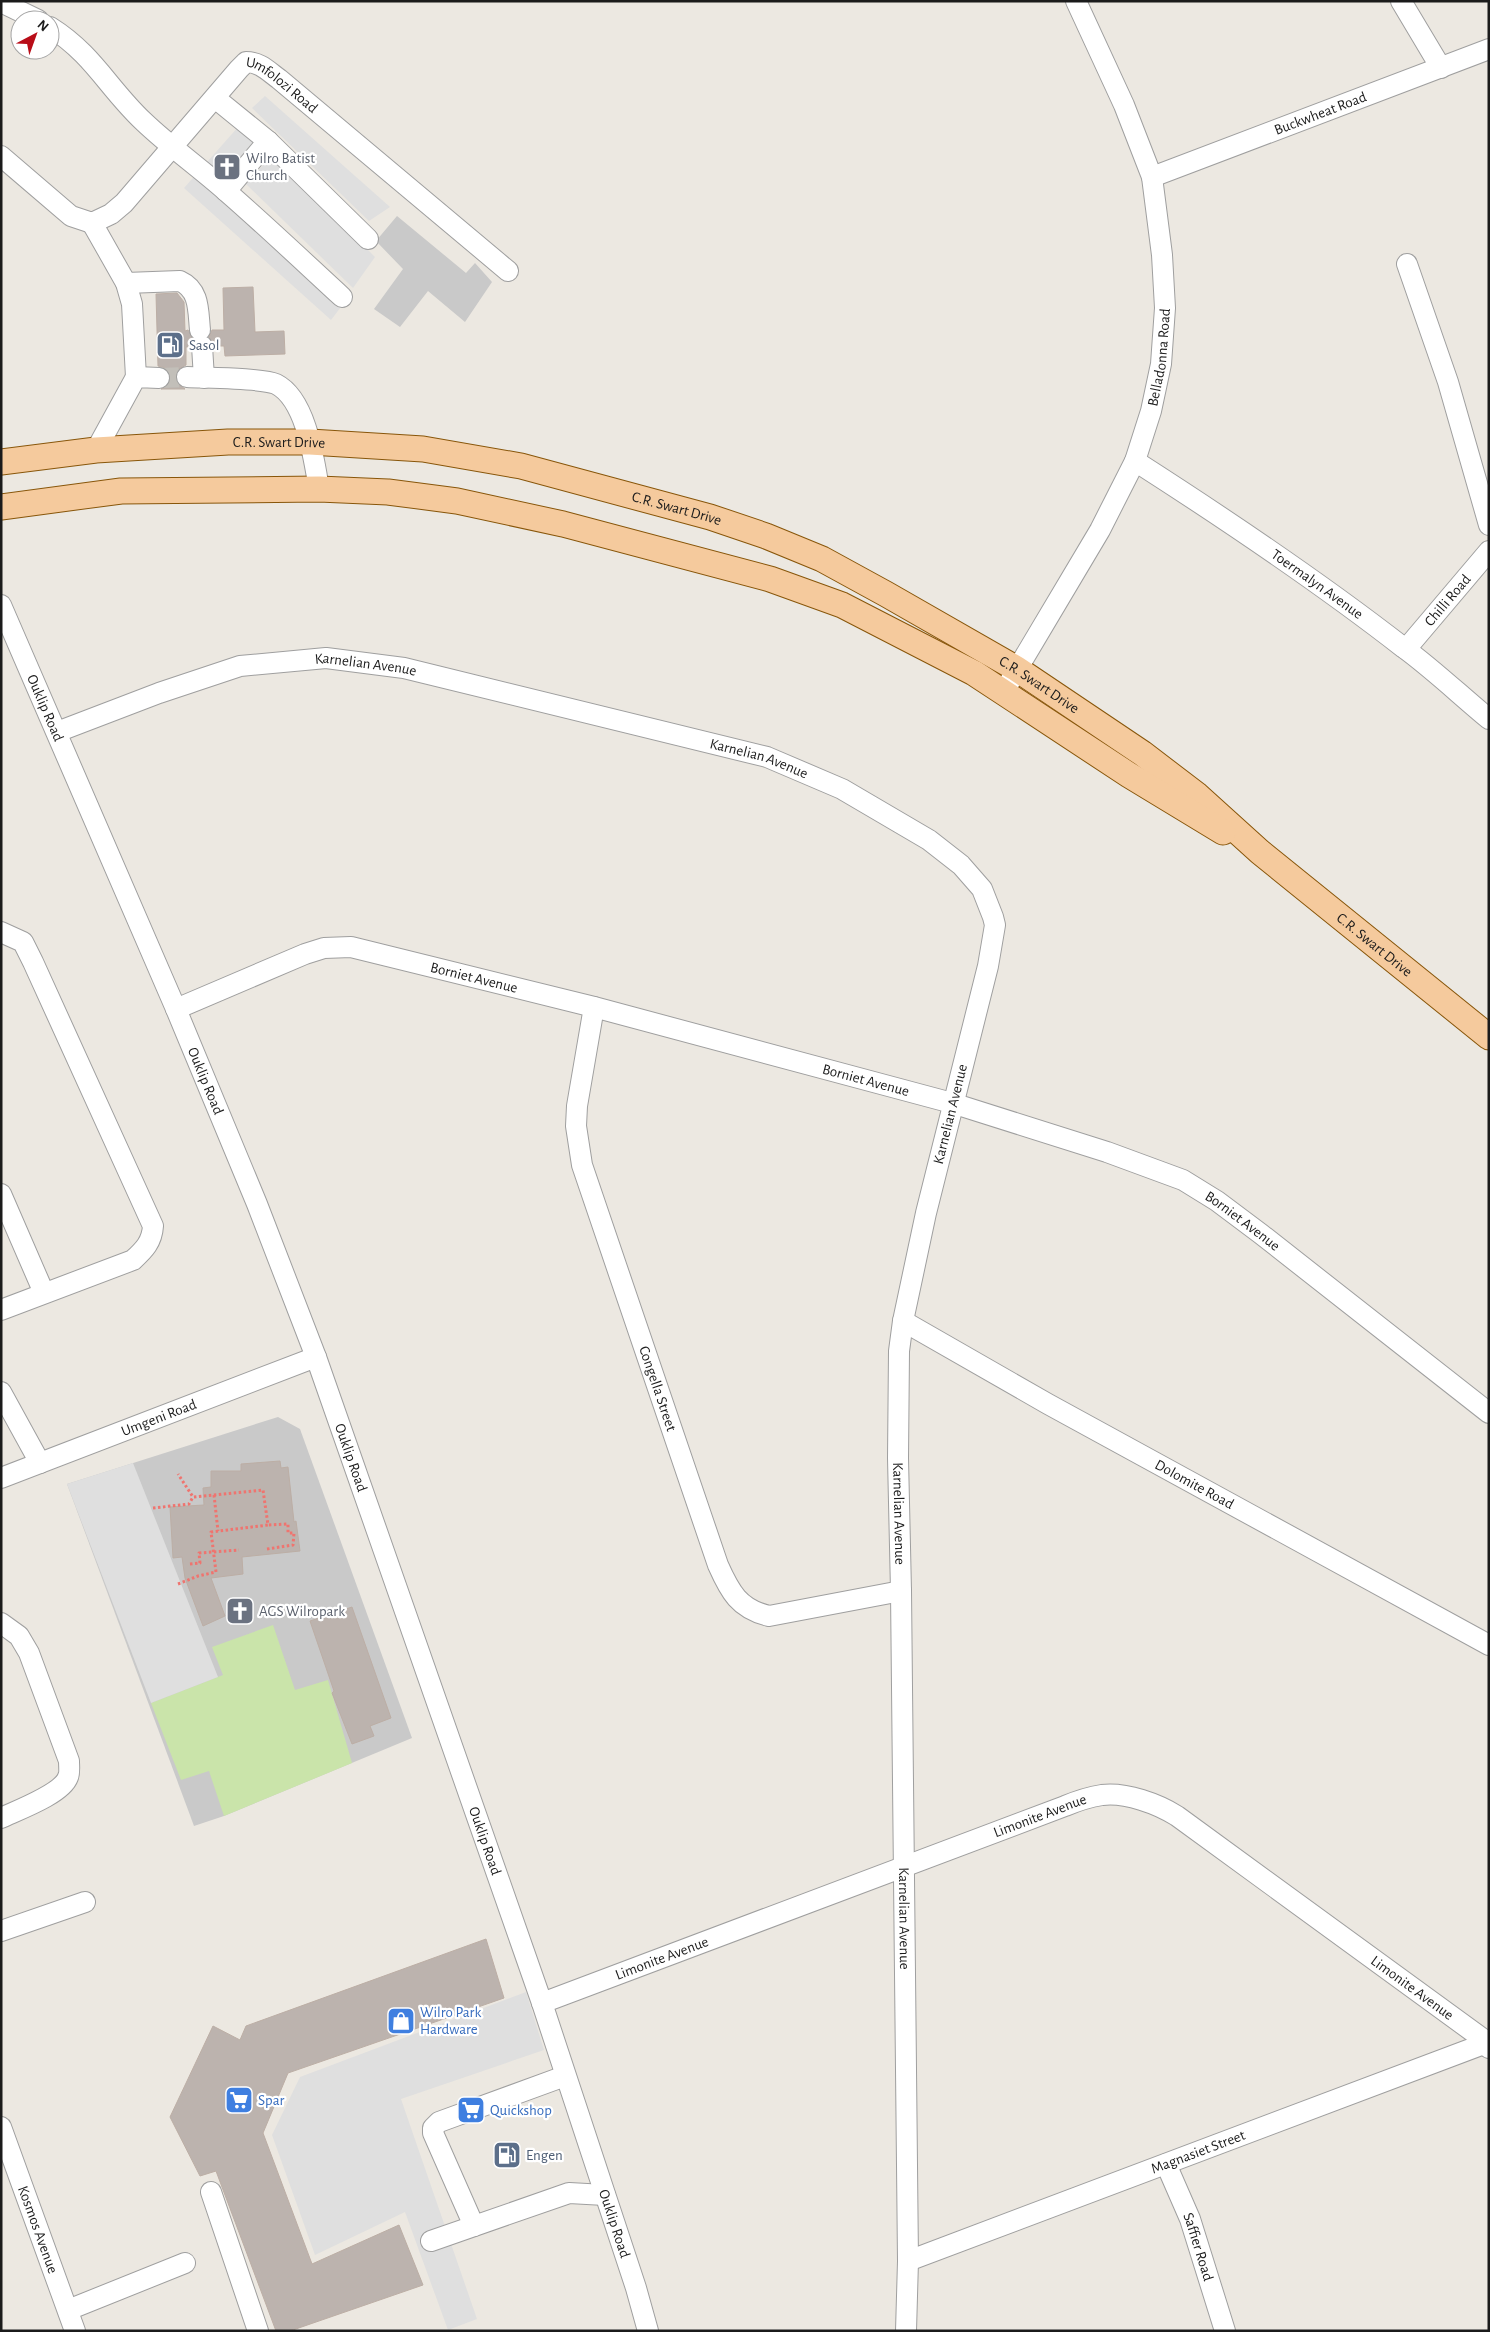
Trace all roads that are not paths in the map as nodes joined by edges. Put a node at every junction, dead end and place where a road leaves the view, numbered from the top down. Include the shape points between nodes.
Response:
1 (1076, 1) edge
2 (1401, 1) edge
3 (1, 2) edge
4 (17, 10) edge
5 (60, 34) edge
6 (1489, 49) edge
7 (1441, 68) junction
8 (215, 98) junction
9 (268, 141) junction
10 (173, 148) junction
11 (1, 156) edge
12 (1152, 177) junction
13 (226, 191) junction
14 (92, 223) junction
15 (368, 239) dead end
16 (1407, 264) dead end
17 (508, 271) dead end
18 (126, 283) junction
19 (342, 297) dead end
20 (136, 377) junction
21 (159, 378) tunnel mouth
22 (310, 442) junction
23 (96, 450) junction
24 (1135, 461) junction
25 (1, 462) edge
26 (319, 489) junction
27 (1, 508) edge
28 (1489, 525) edge
29 (1489, 551) edge
30 (1, 605) edge
31 (1406, 649) junction
32 (1017, 669) junction
33 (1003, 694) junction
34 (1489, 720) edge
35 (57, 732) junction
36 (1260, 852) junction
37 (1, 932) edge
38 (594, 1007) junction
39 (176, 1009) junction
40 (1489, 1038) edge
41 (952, 1103) junction
42 (1, 1194) edge
43 (44, 1293) junction
44 (1, 1310) edge
45 (902, 1321) junction
46 (316, 1357) junction
47 (1, 1392) edge
48 (1489, 1413) edge
49 (40, 1463) junction
50 (1, 1478) edge
51 (901, 1592) junction
52 (1, 1623) edge
53 (1489, 1644) edge
54 (1, 1818) edge
55 (904, 1866) junction
56 (85, 1902) dead end
57 (1, 1931) edge
58 (542, 2003) junction
59 (1488, 2044) edge
60 (565, 2076) junction
61 (1, 2127) edge
62 (1166, 2164) junction
63 (211, 2192) dead end
64 (605, 2195) junction
65 (474, 2226) junction
66 (431, 2241) dead end
67 (908, 2261) junction
68 (185, 2263) dead end
69 (68, 2310) junction
70 (75, 2331) edge
71 (258, 2331) edge
72 (648, 2331) edge
73 (906, 2331) edge
74 (1225, 2331) edge

1 - 12 street, Belladonna Road via 1124,104
2 - 7 street
3 - 4 street
5 - 10 street via 94,63 118,95
6 - 7 street, Buckwheat Road
7 - 12 street, Buckwheat Road
8 - 9 street
8 - 10 street, Umfolozi Road
8 - 17 street, Umfolozi Road via 246,62 260,64
9 - 13 street
9 - 15 street
10 - 13 street
10 - 14 street, Umfolozi Road via 124,204
11 - 14 street via 71,216
12 - 24 street, Belladonna Road via 1165,308 1162,364
13 - 19 street
14 - 18 street
16 - 28 street via 1448,382
18 - 20 street via 132,304
18 - 22 street via 185,283 197,298 201,338 195,378 276,384 296,405
20 - 21 street
20 - 23 street
22 - 23 main road, C.R. Swart Drive via 228,442
22 - 26 street
22 - 32 main road, C.R. Swart Drive via 423,449 521,466 710,517 822,559
23 - 25 main road, C.R. Swart Drive
24 - 31 street, Toermalyn Avenue via 1225,519
24 - 32 street, Belladonna Road via 1100,530
26 - 27 main road, C.R. Swart Drive via 121,491
26 - 33 main road, C.R. Swart Drive via 388,492 457,501 563,524 770,579 842,605 974,673
29 - 31 street, Chilli Road
30 - 35 street, Ouklip Road
31 - 34 street, Toermalyn Avenue
32 - 33 street, Belladonna Road
32 - 36 main road, C.R. Swart Drive via 1177,779
33 - 36 main road, C.R. Swart Drive via 1192,815
35 - 39 street, Ouklip Road
35 - 41 street, Karnelian Avenue via 240,666 326,658 404,668 783,763 842,789 929,840 961,864 985,896 996,926
36 - 40 main road, C.R. Swart Drive
37 - 43 street via 23,942 154,1226 152,1238 133,1260
38 - 39 street, Borniet Avenue via 336,946 304,954
38 - 41 street, Borniet Avenue
38 - 51 street, Congella Street via 577,1106 576,1126 582,1165 718,1565 731,1593 755,1613 769,1616
39 - 46 street, Ouklip Road via 258,1204
41 - 45 street, Karnelian Avenue
41 - 48 street, Borniet Avenue via 1107,1152 1199,1189
42 - 43 street
43 - 44 street
45 - 51 street, Karnelian Avenue via 898,1458
45 - 53 street, Dolomite Road
46 - 49 street, Umgeni Road
46 - 58 street, Ouklip Road
47 - 49 street
49 - 50 street, Umgeni Road
51 - 55 street, Karnelian Avenue
52 - 54 street via 19,1636 29,1653 70,1761 69,1777 62,1786
55 - 58 street, Limonite Avenue
55 - 59 street, Limonite Avenue via 1089,1797 1127,1797 1177,1816
55 - 67 street, Karnelian Avenue
56 - 57 street
58 - 60 street, Ouklip Road
59 - 62 street, Magnasiet Street
60 - 64 street, Ouklip Road
60 - 65 street via 439,2122 433,2128
61 - 69 street, Kosmos Avenue
62 - 67 street, Magnasiet Street
62 - 74 street, Saffier Road via 1190,2219
63 - 71 street
64 - 65 street via 569,2193
64 - 72 street, Ouklip Road
65 - 66 street
67 - 73 street, Karnelian Avenue
68 - 69 street
69 - 70 street, Kosmos Avenue

